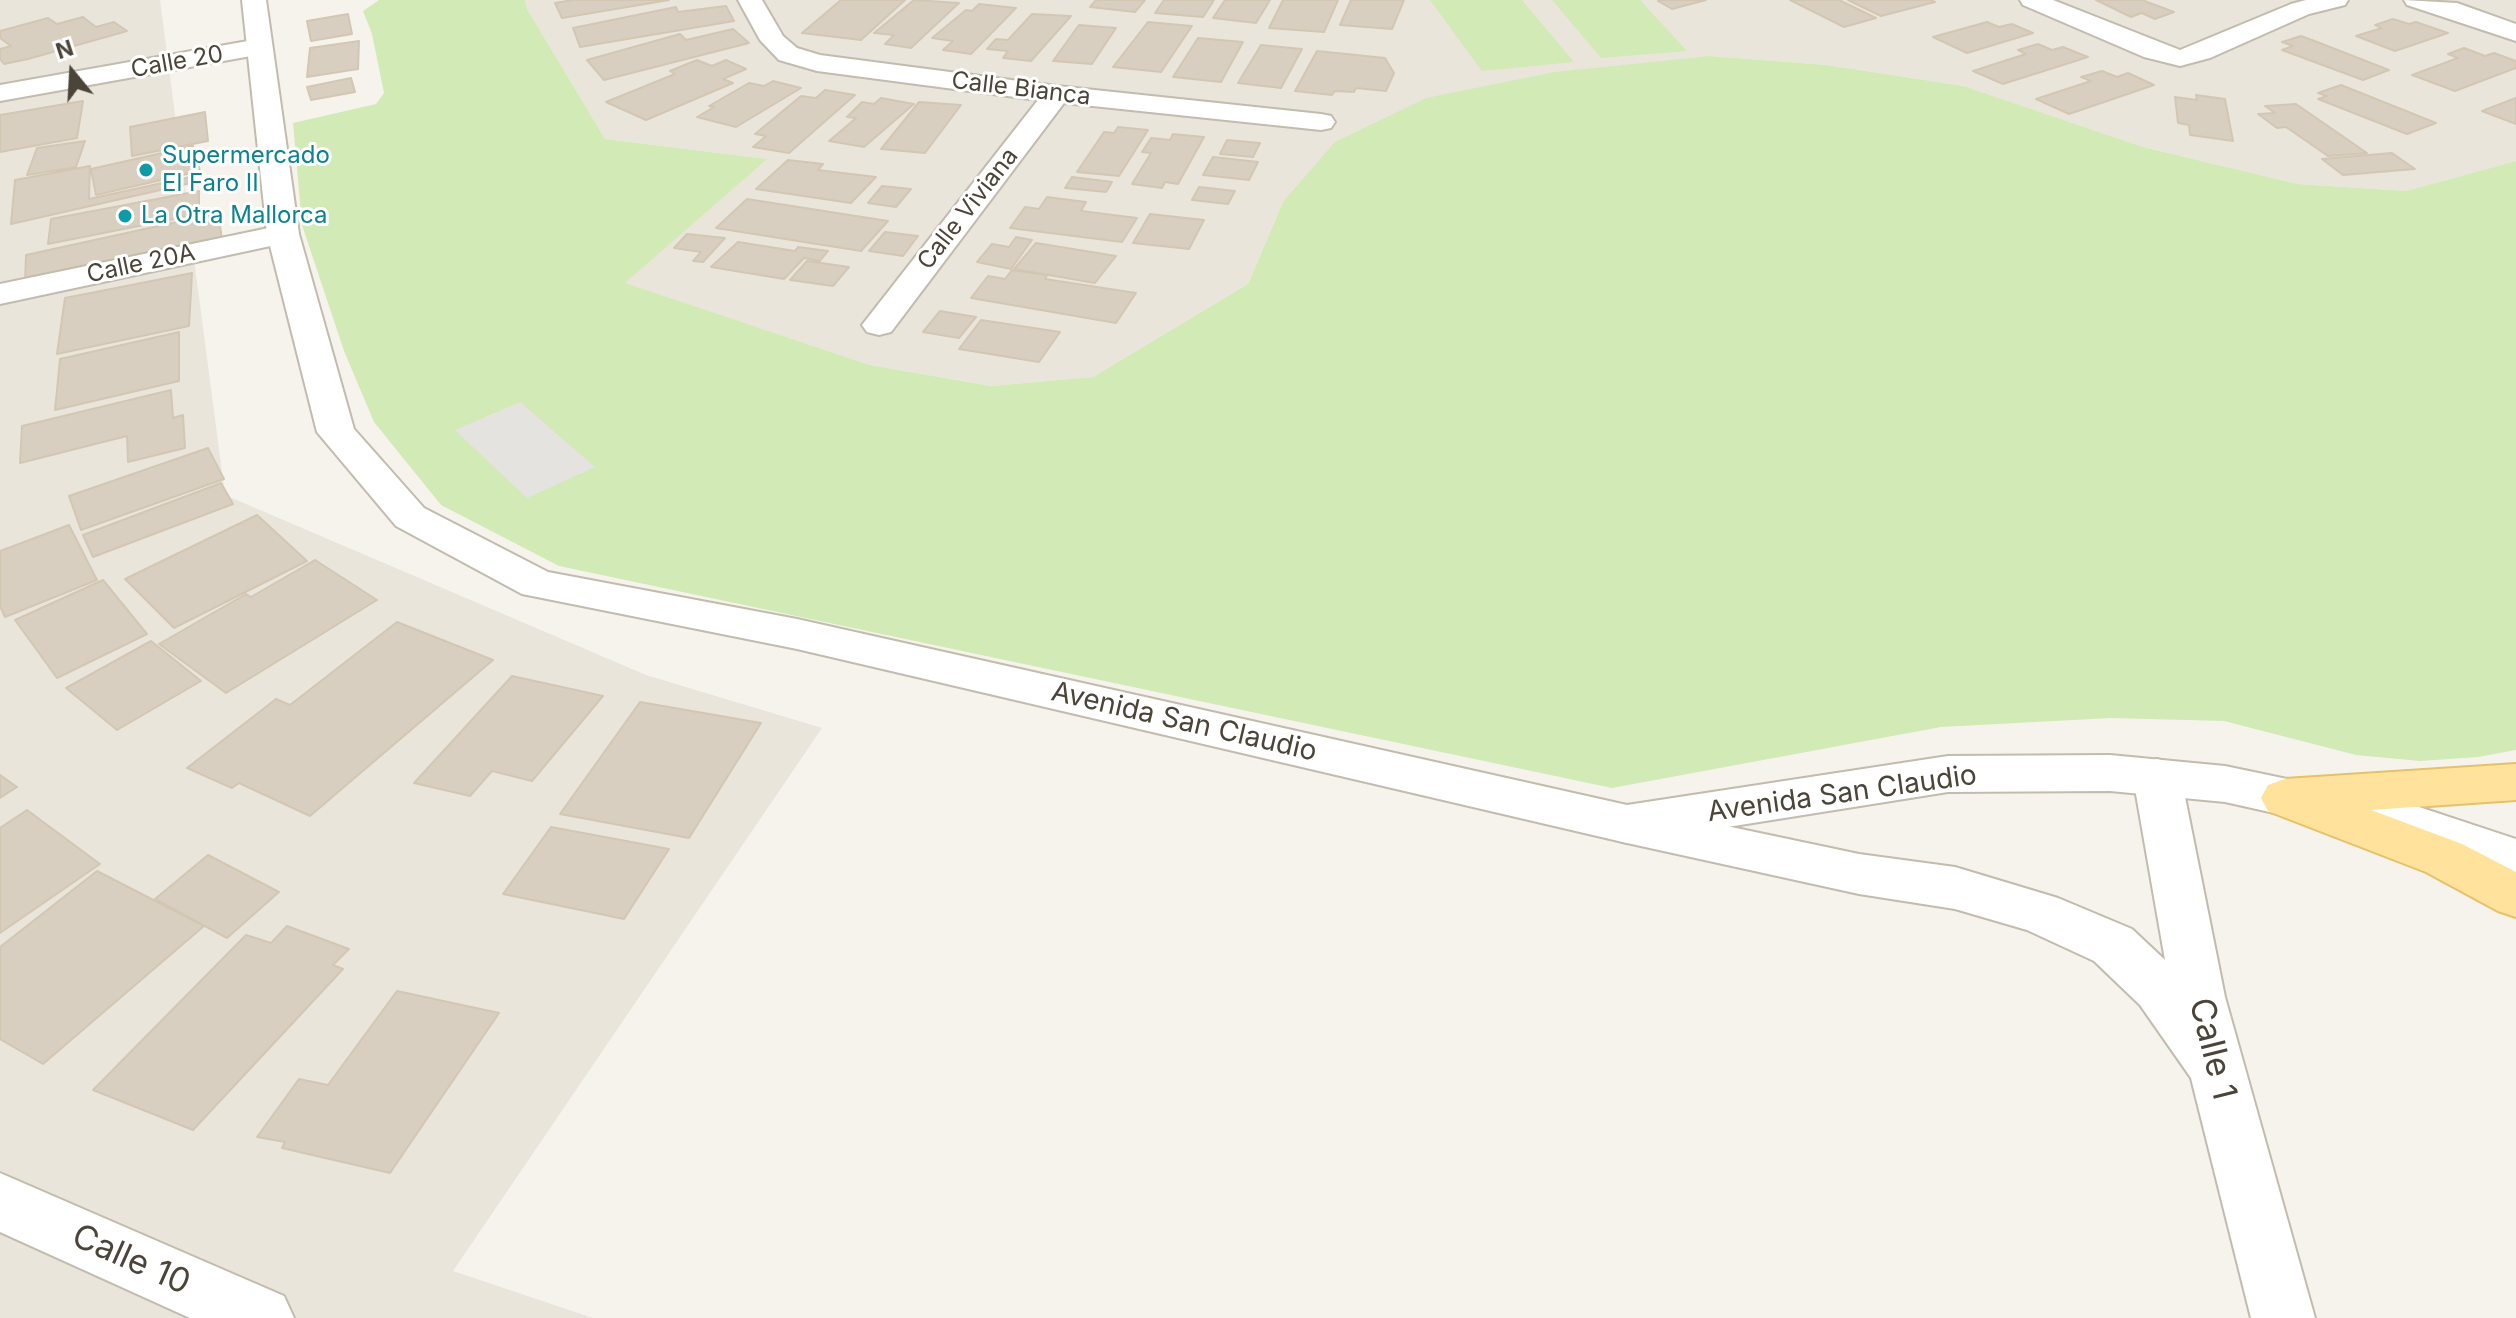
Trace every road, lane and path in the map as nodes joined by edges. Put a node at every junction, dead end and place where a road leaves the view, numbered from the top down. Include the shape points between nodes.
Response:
1 (254, 0) edge
2 (750, 0) edge
3 (2032, 0) edge
4 (2336, 0) edge
5 (2416, 0) edge
6 (2516, 33) edge
7 (259, 47) junction
8 (0, 93) edge
9 (1057, 94) junction
10 (1321, 122) dead end
11 (283, 234) junction
12 (0, 294) edge
13 (879, 325) dead end
14 (2157, 777) junction
15 (2516, 782) edge
16 (2285, 798) junction
17 (1627, 824) junction
18 (2516, 859) edge
19 (2516, 896) edge
20 (2216, 1067) junction
21 (0, 1202) edge
22 (262, 1318) edge
23 (2283, 1318) edge

1 - 7 street, Avenida San Claudio
2 - 9 street, Calle Bianca via 773,40 788,54 817,63
3 - 4 street via 2180,58 2300,9
5 - 6 street
7 - 8 street, Calle 20
7 - 11 street, Avenida San Claudio
9 - 10 street, Calle Bianca
9 - 13 street, Calle Viviana
11 - 12 street, Calle 20A
11 - 17 street, Avenida San Claudio via 336,432 410,517 537,584 797,634
14 - 16 street, Avenida San Claudio via 2225,784
14 - 17 street, Avenida San Claudio via 1948,774
14 - 20 street, Calle 1
15 - 16 main road
16 - 18 street, Avenida San Claudio via 2416,825
16 - 19 main road via 2444,858
17 - 20 street via 1859,874 1955,888 2040,913 2113,945 2159,989
20 - 23 street, Calle 1
21 - 22 street, Calle 10

